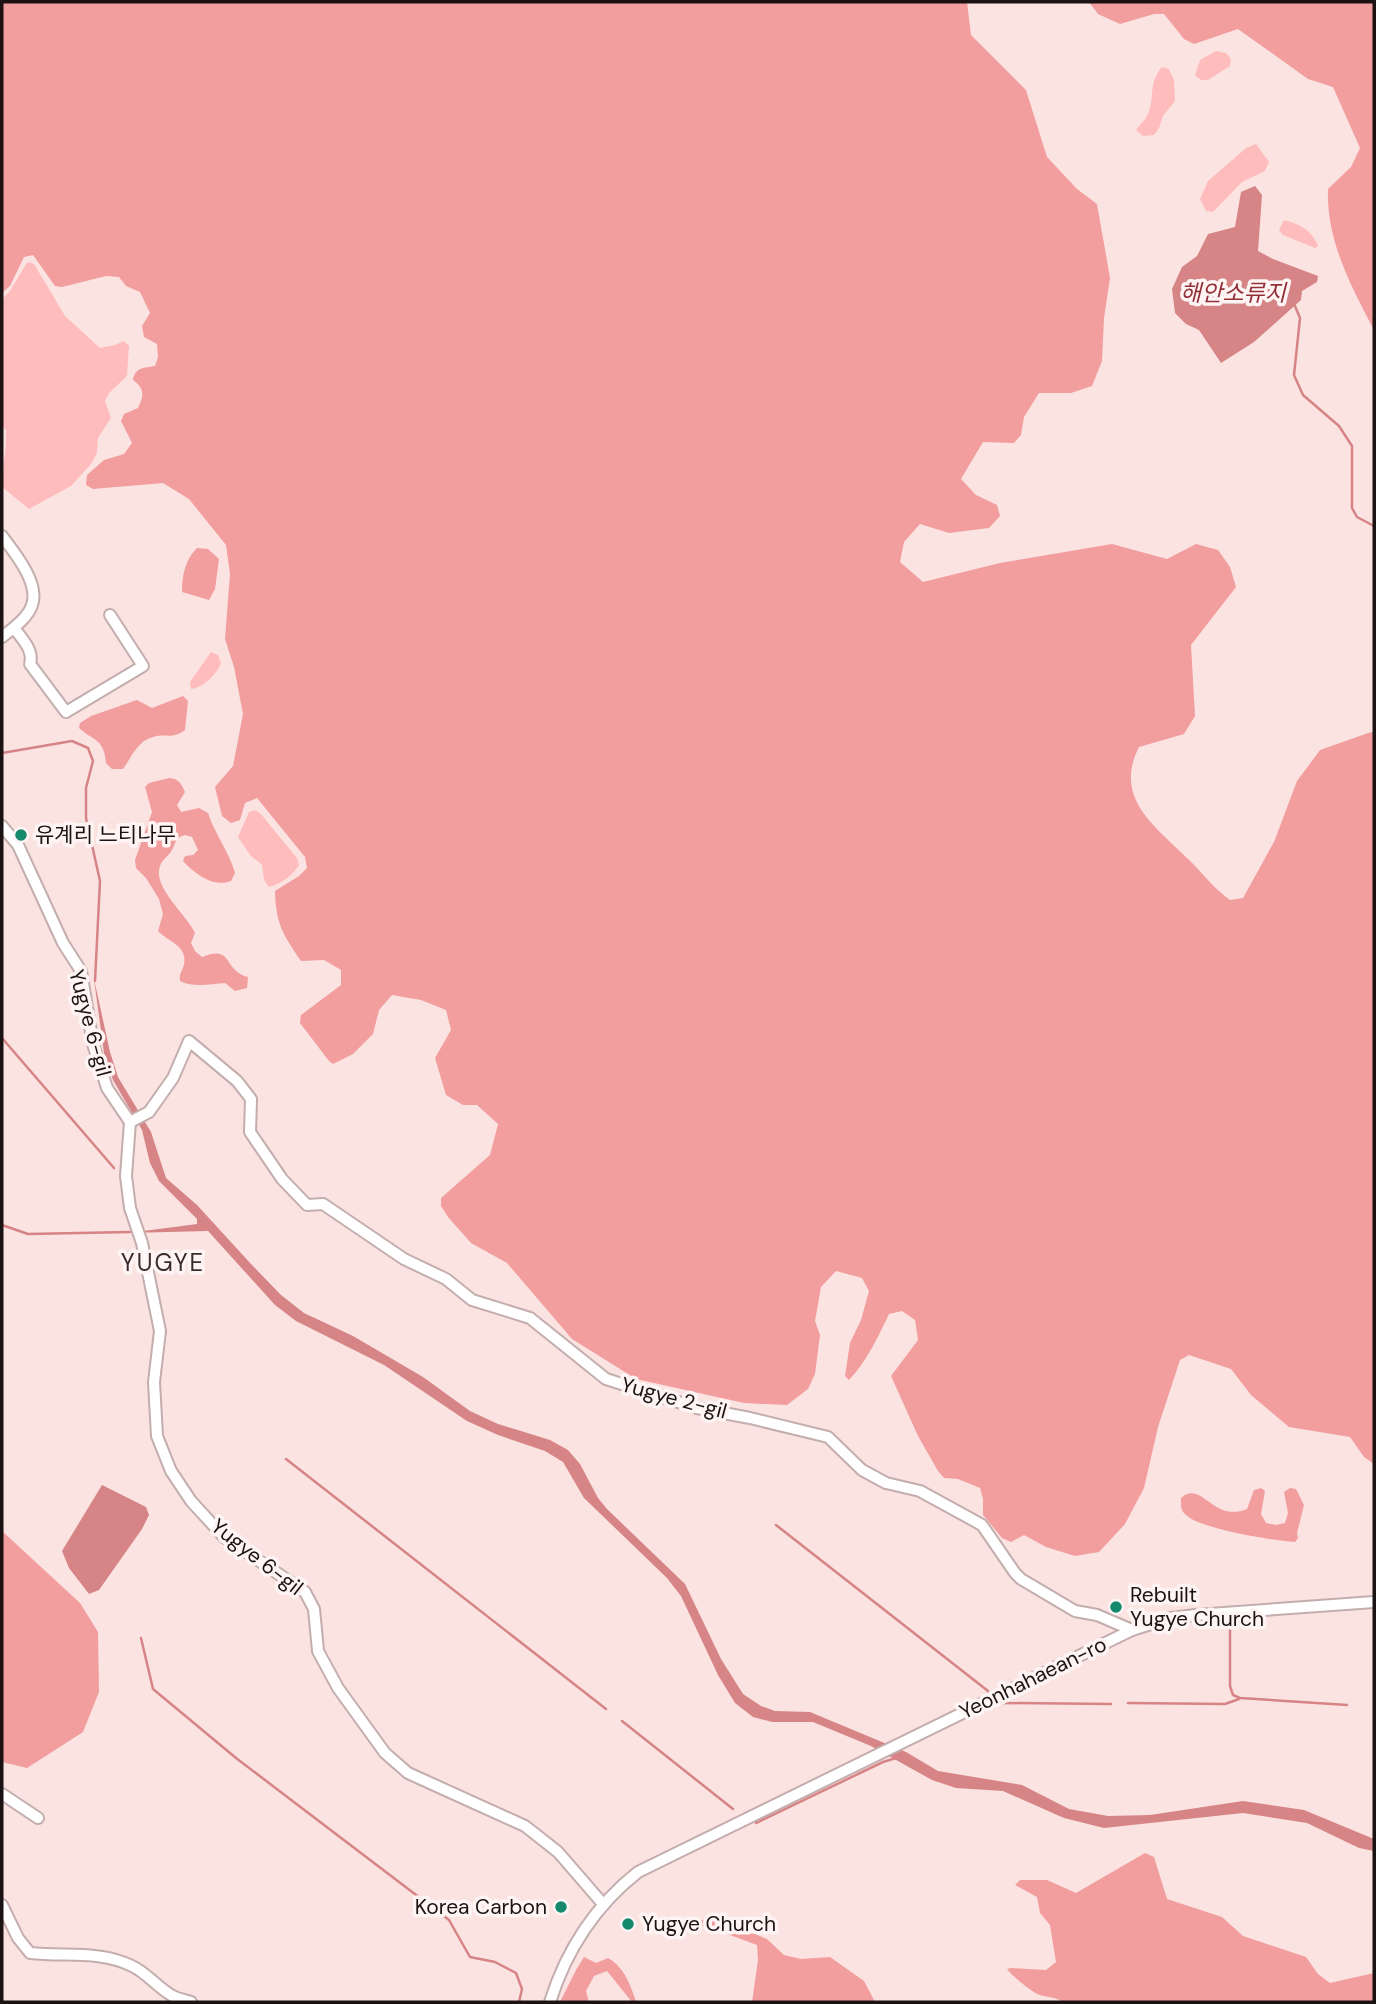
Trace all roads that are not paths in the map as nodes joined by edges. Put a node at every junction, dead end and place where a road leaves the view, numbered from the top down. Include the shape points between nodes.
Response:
1 (2, 536) edge
2 (110, 615) dead end
3 (14, 628) junction
4 (2, 637) edge
5 (2, 826) edge
6 (130, 1122) junction
7 (1374, 1602) edge
8 (1132, 1630) junction
9 (2, 1794) edge
10 (38, 1818) dead end
11 (603, 1904) junction
12 (2, 1905) edge
13 (191, 2002) edge
14 (550, 2002) edge

1 - 3 street via 27,573 34,598 32,608
2 - 3 street via 143,666 66,712 30,664 28,647
3 - 4 street
5 - 6 street, Yugye 6-gil via 18,845 63,943 81,971 93,1044 107,1088
6 - 8 street, Yugye 2-gil via 149,1112 173,1078 189,1041 237,1081 251,1099 250,1132 282,1179 307,1205 323,1204 404,1259 446,1279 472,1300 530,1318 606,1379 697,1408 828,1437 862,1470 886,1483 920,1491 982,1525 1021,1579 1075,1611
6 - 11 street, Yugye 6-gil via 126,1176 160,1331 154,1382 157,1436 171,1471 224,1537 305,1592 314,1609 318,1651 338,1688 385,1753 408,1773 525,1826 558,1852
7 - 8 street, Yeonhahaean-ro via 1170,1618
8 - 11 street, Yeonhahaean-ro via 650,1865 624,1882
9 - 10 street
11 - 14 street via 569,1954
12 - 13 street via 30,1953 103,1955 150,1977 170,1995

